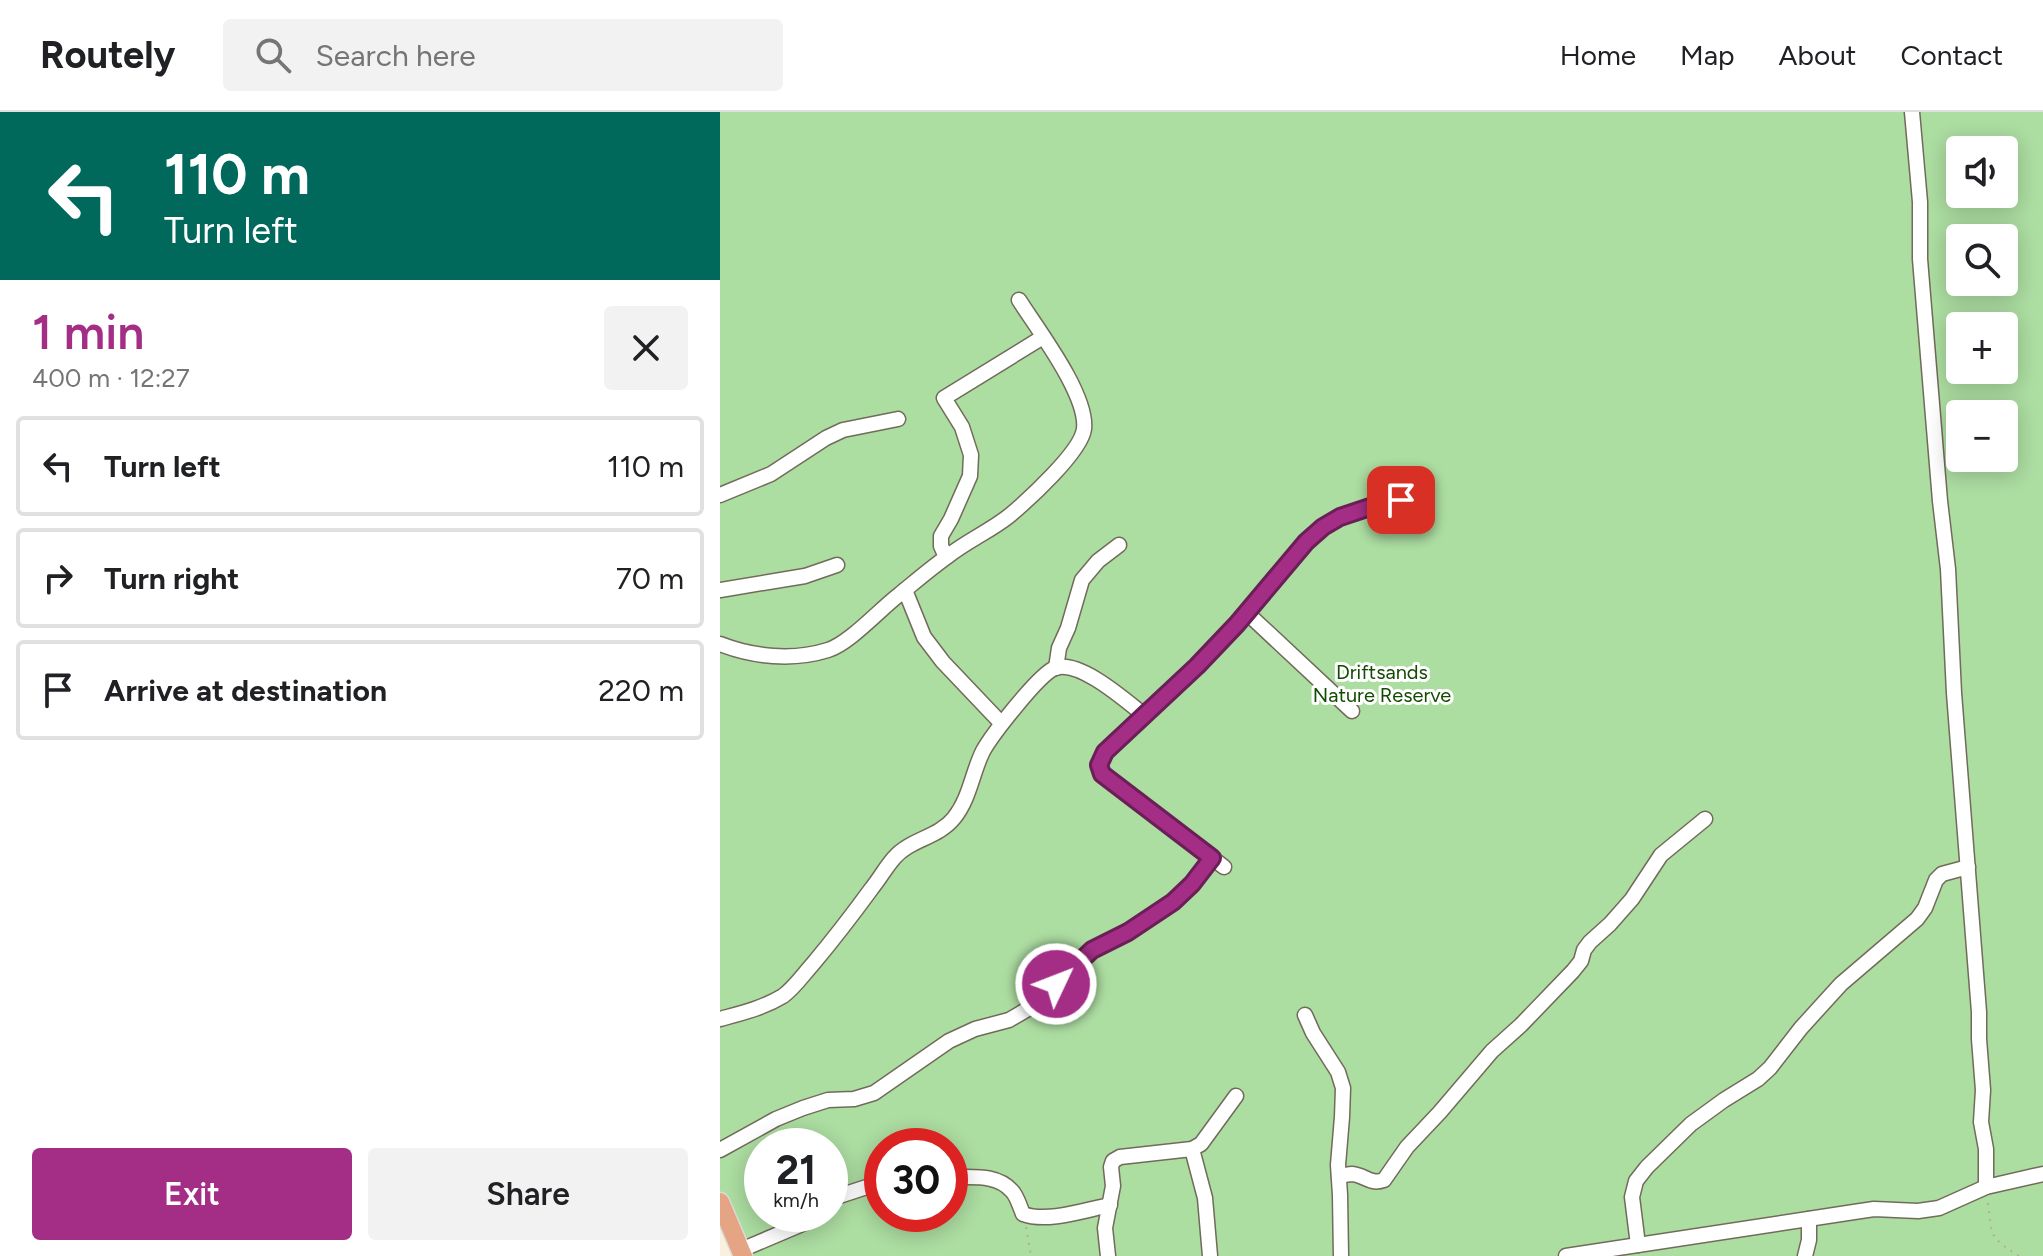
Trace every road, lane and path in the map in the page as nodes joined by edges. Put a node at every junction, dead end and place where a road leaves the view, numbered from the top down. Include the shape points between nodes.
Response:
1 (1912, 112) edge
2 (1019, 300) dead end
3 (1043, 337) junction
4 (898, 419) dead end
5 (720, 495) edge
6 (1401, 500) dead end
7 (1119, 545) dead end
8 (946, 557) junction
9 (837, 565) dead end
10 (720, 590) edge
11 (905, 590) junction
12 (1246, 612) junction
13 (720, 644) edge
14 (1056, 668) junction
15 (1352, 711) dead end
16 (1144, 715) junction
17 (1001, 723) junction
18 (1705, 819) dead end
19 (1968, 867) junction
20 (1305, 1015) dead end
21 (720, 1019) edge
22 (1236, 1096) dead end
23 (1192, 1149) junction
24 (720, 1150) edge
25 (2043, 1174) edge
26 (1339, 1176) junction
27 (968, 1177) edge
28 (1986, 1187) junction
29 (720, 1202) edge
30 (1110, 1205) junction
31 (1023, 1214) junction
32 (1809, 1219) junction
33 (786, 1232) edge
34 (1638, 1245) junction
35 (742, 1253) edge
36 (1031, 1256) edge
37 (1108, 1256) edge
38 (1210, 1256) edge
39 (1341, 1256) edge
40 (1566, 1256) edge
41 (1805, 1256) edge
42 (2019, 1256) edge

1 - 19 street
2 - 3 street
3 - 8 street via 944,398 971,455 970,476 941,536
3 - 8 street via 1082,408 1084,429 1078,446 1009,516
4 - 5 street via 843,430 771,474
6 - 12 street via 1351,513 1323,527
7 - 14 street via 1082,580
8 - 11 street
9 - 10 street via 805,576
11 - 13 street via 831,649 766,656
11 - 17 street via 924,637
12 - 15 street
12 - 16 street
14 - 16 street via 1070,667 1095,679
14 - 17 street
16 - 24 street via 1105,752 1099,765 1102,774 1218,863 1173,902 1092,950 1033,1006 1009,1020 949,1041 874,1093 803,1108
17 - 21 street via 982,752 956,816 894,857 785,994
18 - 26 street via 1661,855 1573,971 1485,1058 1384,1180
19 - 28 street
19 - 34 street via 1942,874 1917,919 1841,984 1770,1068 1691,1124 1647,1167 1632,1197
20 - 26 street via 1343,1088
22 - 23 street
23 - 30 street via 1113,1161
23 - 38 street via 1205,1198
25 - 28 street
26 - 39 street
27 - 31 street via 999,1181 1014,1192
28 - 32 street via 1927,1210 1874,1209
28 - 42 path via 1991,1235
29 - 35 main road
30 - 31 street via 1046,1218
30 - 37 street via 1105,1228
31 - 36 path
32 - 34 street
32 - 41 street
33 - 35 street
34 - 40 street

